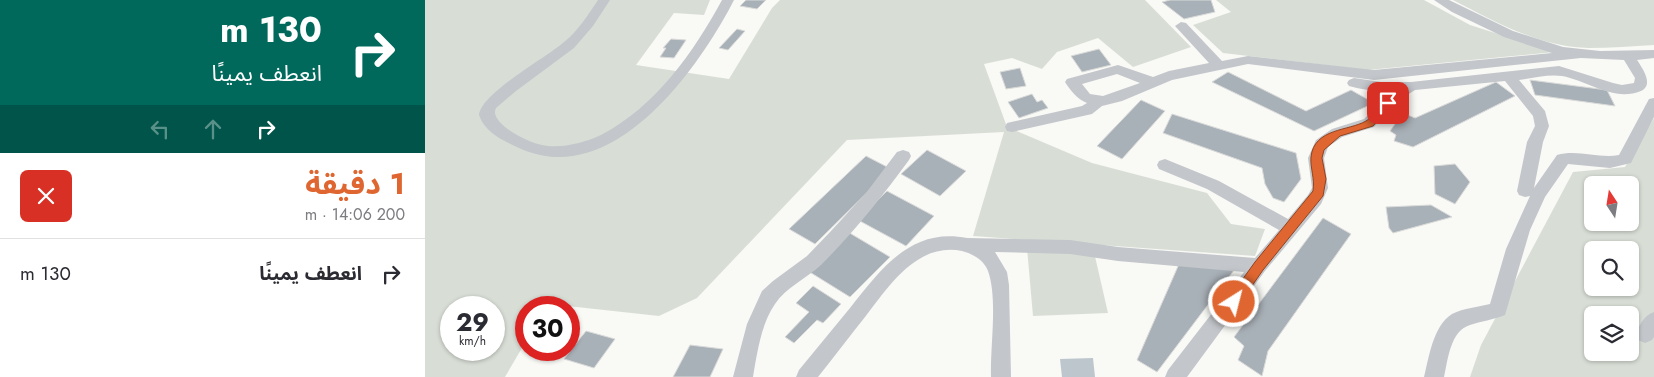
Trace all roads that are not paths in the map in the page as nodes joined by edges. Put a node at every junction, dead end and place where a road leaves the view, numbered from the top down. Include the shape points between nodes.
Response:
1 (604, 0) edge
2 (728, 0) edge
3 (1440, 0) edge
4 (1181, 26) dead end
5 (1580, 54) junction
6 (1654, 54) edge
7 (1628, 56) junction
8 (1214, 66) junction
9 (1508, 76) junction
10 (1152, 82) junction
11 (1412, 86) junction
12 (1099, 101) junction
13 (1654, 103) edge
14 (1012, 127) dead end
15 (903, 156) dead end
16 (1165, 165) dead end
17 (1525, 191) dead end
18 (1290, 228) junction
19 (966, 244) junction
20 (1259, 266) junction
21 (743, 377) edge
22 (806, 377) edge
23 (1001, 377) edge
24 (1175, 377) edge
25 (1434, 377) edge

1 - 2 street via 569,44 487,110 489,121 498,130 527,148 547,153 581,149 622,130 671,84 712,29
3 - 5 street via 1502,32
4 - 8 street
5 - 7 street
5 - 8 street via 1382,75 1248,60
6 - 7 street
7 - 9 street via 1642,78 1641,86 1636,89 1612,88 1566,72
8 - 10 street
8 - 11 street via 1309,73 1381,87
9 - 11 street
9 - 17 street via 1540,115 1542,126 1535,142
10 - 12 street via 1117,98
10 - 12 street via 1118,69 1072,82 1085,97
11 - 18 street via 1393,98 1369,123 1337,133 1321,144 1316,158 1319,192
12 - 14 street via 1087,110
13 - 25 street via 1625,159 1616,163 1586,158 1563,159 1545,180 1518,234 1498,308 1488,314 1455,321 1447,330
15 - 21 street via 876,193 824,250 783,282 768,299 759,317
16 - 18 street via 1225,191
18 - 20 street
19 - 20 street via 1077,247 1118,254
19 - 22 street via 936,244 921,248 904,259 876,288
19 - 23 street via 987,254 999,275 1002,289
20 - 24 street

